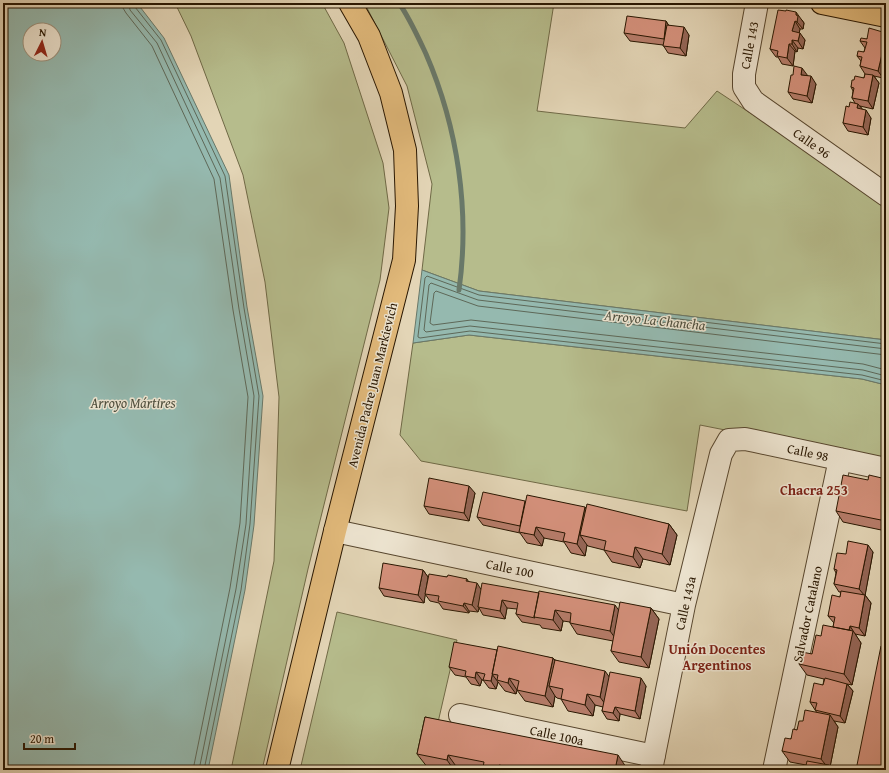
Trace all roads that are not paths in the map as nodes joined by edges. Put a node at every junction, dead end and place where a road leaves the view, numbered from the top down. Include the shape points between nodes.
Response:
1 (350, 3) edge
2 (757, 3) edge
3 (822, 3) edge
4 (886, 16) edge
5 (744, 86) joint
6 (886, 195) edge
7 (729, 440) joint
8 (840, 459) junction
9 (886, 469) edge
10 (335, 531) junction
11 (684, 605) junction
12 (460, 715) dead end
13 (653, 763) edge
14 (277, 770) edge
15 (774, 770) edge

1 - 10 main road, Avenida Padre Juan Markievich via 369,36 391,93 405,150 407,206 404,260
2 - 5 street, Calle 143
3 - 4 main road
5 - 6 street, Calle 96 via 752,101
7 - 8 street, Calle 98 via 745,439
7 - 11 street, Calle 143a via 721,454
8 - 9 street, Calle 98
8 - 15 street, Salvador Catalano
10 - 11 street, Calle 100
10 - 14 main road, Avenida Padre Juan Markievich
11 - 13 street, Calle 143a
12 - 13 street, Calle 100a

